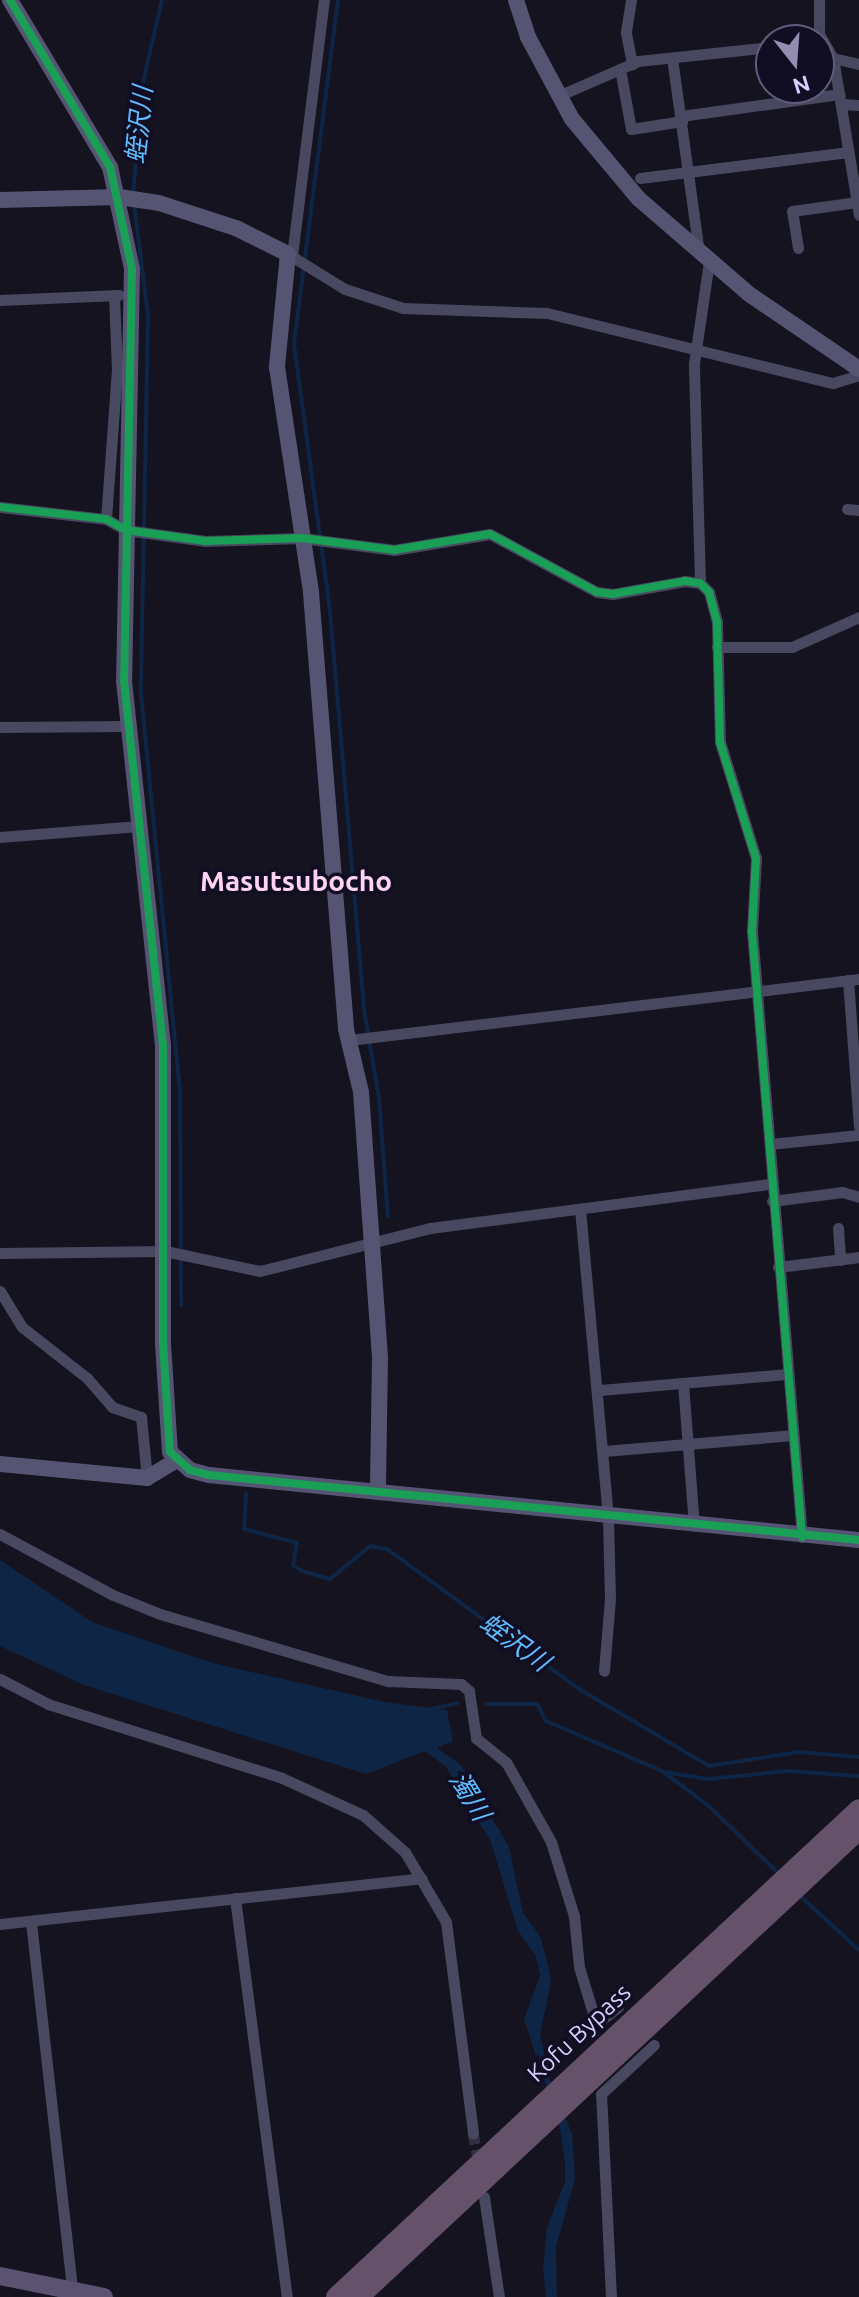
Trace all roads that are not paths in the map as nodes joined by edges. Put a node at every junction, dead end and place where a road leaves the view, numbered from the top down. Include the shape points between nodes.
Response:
1 (10, 0) edge
2 (324, 0) edge
3 (516, 0) edge
4 (631, 0) edge
5 (819, 0) edge
6 (820, 24) edge
7 (755, 49) edge
8 (672, 58) junction
9 (835, 58) edge
10 (632, 64) junction
11 (859, 64) edge
12 (620, 69) junction
13 (835, 70) edge
14 (558, 96) junction
15 (840, 99) junction
16 (859, 105) edge
17 (682, 119) junction
18 (852, 147) edge
19 (689, 169) junction
20 (640, 178) dead end
21 (129, 199) junction
22 (0, 200) edge
23 (857, 202) junction
24 (859, 215) edge
25 (798, 248) dead end
26 (292, 256) junction
27 (704, 257) junction
28 (131, 294) junction
29 (114, 295) junction
30 (0, 300) edge
31 (698, 351) junction
32 (123, 352) junction
33 (859, 372) edge
34 (0, 507) edge
35 (106, 519) junction
36 (130, 531) junction
37 (305, 539) junction
38 (700, 583) junction
39 (859, 617) edge
40 (717, 647) junction
41 (125, 726) junction
42 (0, 727) edge
43 (139, 826) junction
44 (0, 837) edge
45 (853, 979) edge
46 (757, 992) junction
47 (352, 1040) junction
48 (859, 1127) edge
49 (859, 1135) edge
50 (770, 1144) junction
51 (770, 1184) junction
52 (859, 1197) edge
53 (772, 1201) junction
54 (580, 1209) junction
55 (838, 1228) dead end
56 (373, 1242) junction
57 (0, 1253) edge
58 (171, 1253) junction
59 (859, 1257) edge
60 (840, 1260) junction
61 (778, 1267) junction
62 (0, 1291) edge
63 (788, 1374) junction
64 (683, 1383) junction
65 (600, 1390) junction
66 (793, 1435) junction
67 (687, 1444) junction
68 (604, 1451) junction
69 (175, 1461) junction
70 (0, 1464) edge
71 (147, 1478) junction
72 (378, 1489) junction
73 (608, 1518) junction
74 (694, 1526) junction
75 (0, 1534) edge
76 (802, 1537) junction
77 (859, 1540) edge
78 (604, 1671) dead end
79 (0, 1679) edge
80 (859, 1809) edge
81 (859, 1830) edge
82 (798, 1876) junction
83 (422, 1878) junction
84 (235, 1898) junction
85 (31, 1922) junction
86 (0, 1924) edge
87 (745, 1926) junction
88 (618, 2007) dead end
89 (654, 2045) dead end
90 (473, 2133) tunnel mouth
91 (484, 2197) dead end
92 (0, 2276) edge
93 (73, 2293) edge
94 (104, 2297) edge
95 (287, 2297) edge
96 (336, 2297) edge
97 (359, 2297) edge
98 (499, 2297) edge
99 (611, 2297) edge

1 - 21 street
2 - 26 street
3 - 14 street
4 - 10 street via 626,33
5 - 6 street
7 - 8 street
8 - 10 street
8 - 17 street
9 - 11 street
10 - 12 street
12 - 14 street
12 - 17 street via 631,129
13 - 15 street
14 - 27 street via 629,188
15 - 16 street
15 - 17 street
15 - 18 street
17 - 19 street
18 - 19 street
18 - 23 street
19 - 20 street
19 - 27 street
21 - 22 street
21 - 26 street via 236,228
21 - 28 street
23 - 24 street
23 - 25 street via 792,211
26 - 31 street via 345,289 403,308 547,313
26 - 37 street via 277,367
27 - 31 street
27 - 33 street
28 - 29 street
28 - 32 street
29 - 30 street
29 - 32 street
31 - 33 street via 833,383
31 - 38 street
32 - 35 street
32 - 36 street
34 - 35 street
35 - 36 street
36 - 37 street via 205,541
36 - 41 street
37 - 38 street via 394,550 490,534 597,592
37 - 47 street
38 - 40 street via 714,604
39 - 40 street via 792,647
40 - 46 street via 720,742 756,858
41 - 42 street
41 - 43 street
43 - 44 street
43 - 58 street via 163,1045
45 - 46 street
45 - 48 street
46 - 47 street
46 - 50 street
47 - 56 street
49 - 50 street
50 - 51 street
51 - 53 street
51 - 54 street
52 - 53 street via 842,1192
53 - 61 street
54 - 56 street via 430,1228
54 - 65 street
55 - 60 street
56 - 58 street via 260,1271
56 - 72 street via 380,1358
57 - 58 street
58 - 69 street via 163,1344
59 - 60 street
60 - 61 street
61 - 63 street
62 - 71 street via 22,1327 87,1378 112,1407 141,1417
63 - 64 street
63 - 66 street
64 - 65 street
64 - 67 street
65 - 68 street
66 - 67 street
66 - 76 street
67 - 68 street
67 - 74 street
68 - 73 street
69 - 71 street
69 - 72 street via 209,1475
70 - 71 street
72 - 73 street
73 - 74 street
73 - 78 street via 610,1599
74 - 76 street
75 - 88 street via 113,1595 160,1614 388,1681 461,1684 469,1691 476,1738 506,1762 551,1842 574,1916 579,1967 593,2013 604,2018
76 - 77 street
79 - 83 street via 48,1704 282,1778 363,1815 405,1852
80 - 82 highway, Kofu Bypass
81 - 82 highway, Kofu Bypass
82 - 87 highway, Kofu Bypass
83 - 84 street
83 - 90 street via 446,1922
84 - 85 street
84 - 95 street
85 - 86 street
85 - 93 street
87 - 96 highway, Kofu Bypass via 594,2055
87 - 97 highway, Kofu Bypass via 595,2076
89 - 99 street via 601,2094
91 - 98 street
92 - 93 main road
93 - 94 main road

